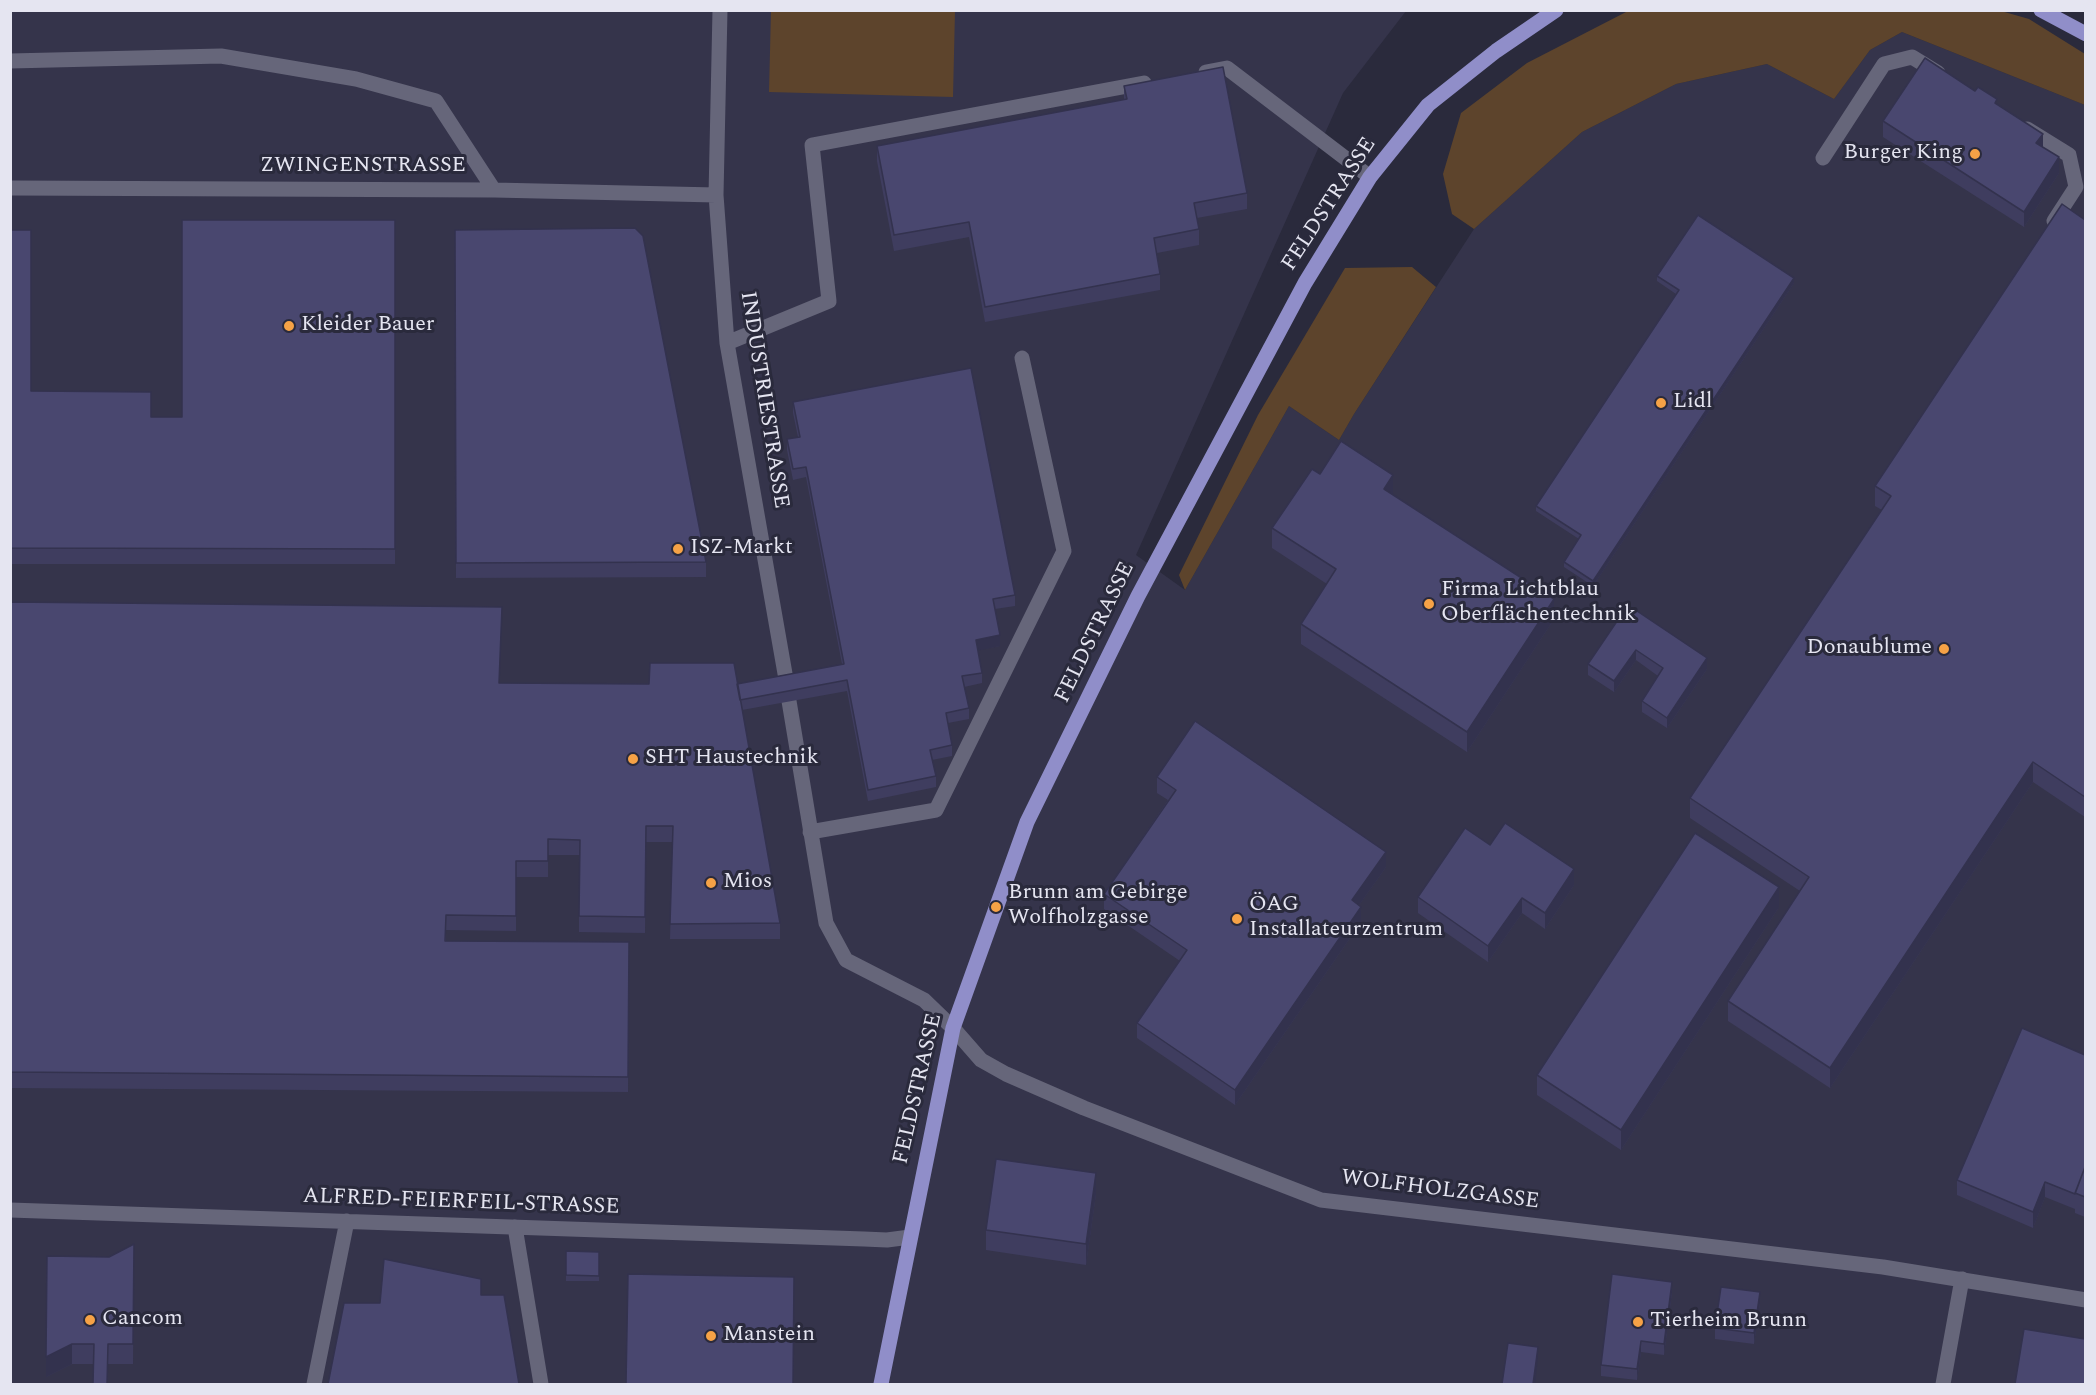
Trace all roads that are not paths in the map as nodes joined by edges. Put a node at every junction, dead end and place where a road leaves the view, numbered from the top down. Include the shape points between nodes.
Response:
1 (720, 10) edge
2 (1556, 10) edge
3 (2042, 10) edge
4 (2085, 34) edge
5 (10, 61) edge
6 (1192, 75) edge
7 (1157, 81) edge
8 (1951, 82) edge
9 (2010, 118) edge
10 (1823, 158) dead end
11 (1370, 177) junction
12 (10, 188) edge
13 (494, 190) junction
14 (716, 195) junction
15 (2046, 234) edge
16 (727, 343) junction
17 (1022, 357) dead end
18 (787, 685) edge
19 (789, 701) edge
20 (810, 832) junction
21 (953, 1028) junction
22 (10, 1210) edge
23 (347, 1221) junction
24 (515, 1227) junction
25 (910, 1237) junction
26 (1962, 1279) junction
27 (2085, 1300) edge
28 (314, 1384) edge
29 (541, 1384) edge
30 (881, 1384) edge
31 (1943, 1384) edge

1 - 14 street, INDUSTRIESTRASSE
2 - 11 main road, FELDSTRASSE via 1428,105
3 - 4 main road
5 - 13 street via 221,56 356,79 436,101
6 - 11 street via 1227,68
7 - 16 street via 812,145 829,301
8 - 10 street via 1912,57 1884,64
9 - 15 street via 2069,155 2076,187
11 - 21 main road, FELDSTRASSE via 1305,283 1128,617 1028,822
12 - 13 street, ZWINGENSTRASSE
13 - 14 street, ZWINGENSTRASSE
14 - 16 street, INDUSTRIESTRASSE
16 - 18 street, INDUSTRIESTRASSE
17 - 20 street via 1064,551 936,810
19 - 20 street
20 - 21 street via 826,923 846,960 924,1000
21 - 25 main road, FELDSTRASSE
21 - 26 street, WOLFHOLZGASSE via 981,1060 1006,1074 1321,1200
22 - 23 street, ALFRED-FEIERFEIL-STRASSE
23 - 24 street, ALFRED-FEIERFEIL-STRASSE
23 - 28 street
24 - 25 street, ALFRED-FEIERFEIL-STRASSE via 887,1240
24 - 29 street
25 - 30 main road, FELDSTRASSE
26 - 27 street, WOLFHOLZGASSE
26 - 31 street

